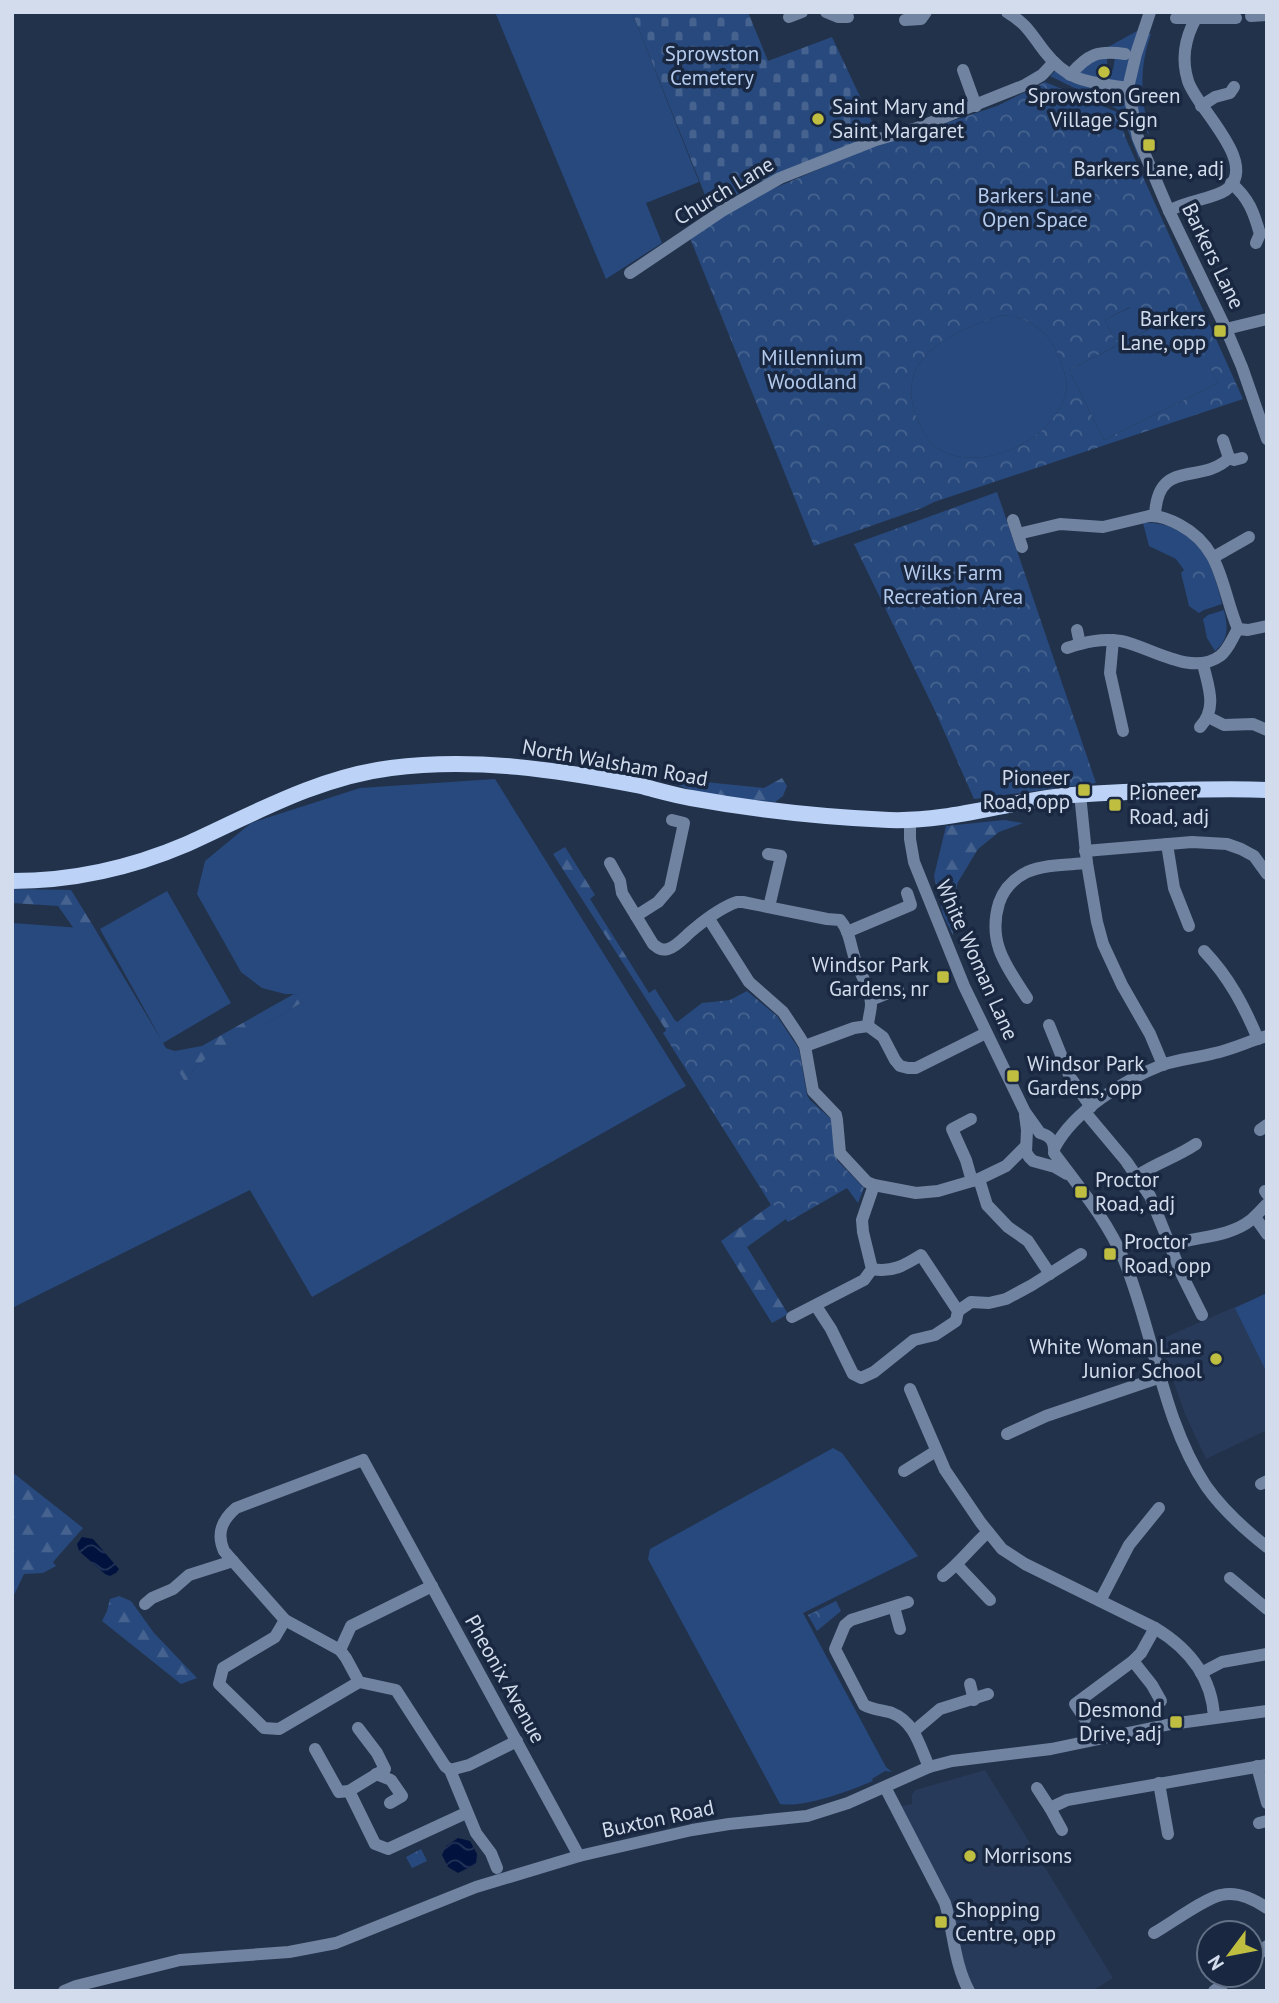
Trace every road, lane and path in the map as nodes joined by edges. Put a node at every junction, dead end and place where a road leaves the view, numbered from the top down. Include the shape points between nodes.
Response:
1 (826, 12) edge
2 (926, 12) edge
3 (1007, 12) edge
4 (1150, 12) edge
5 (1267, 15) edge
6 (1251, 16) dead end
7 (848, 18) dead end
8 (1176, 18) dead end
9 (1196, 18) junction
10 (1236, 18) dead end
11 (905, 20) dead end
12 (1125, 54) dead end
13 (1054, 62) junction
14 (963, 70) dead end
15 (1070, 75) junction
16 (1234, 87) dead end
17 (1128, 88) junction
18 (976, 106) junction
19 (1201, 106) junction
20 (1231, 183) junction
21 (1169, 211) junction
22 (1256, 243) dead end
23 (630, 273) dead end
24 (1267, 319) edge
25 (1226, 329) junction
26 (1267, 439) edge
27 (1223, 440) dead end
28 (1229, 458) junction
29 (1242, 458) dead end
30 (1155, 515) junction
31 (1013, 520) dead end
32 (1018, 534) junction
33 (1249, 537) dead end
34 (1022, 547) dead end
35 (1214, 557) junction
36 (1267, 626) edge
37 (1238, 629) junction
38 (1077, 630) dead end
39 (1113, 640) junction
40 (1203, 664) junction
41 (1135, 722) dead end
42 (1267, 730) edge
43 (1185, 789) junction
44 (1267, 790) edge
45 (1080, 794) junction
46 (1267, 799) edge
47 (910, 819) junction
48 (684, 823) dead end
49 (1167, 844) junction
50 (781, 856) dead end
51 (1086, 857) junction
52 (617, 869) dead end
53 (1267, 874) edge
54 (12, 881) edge
55 (911, 905) dead end
56 (769, 907) junction
57 (636, 916) junction
58 (709, 919) junction
59 (1189, 919) dead end
60 (847, 932) junction
61 (1212, 954) dead end
62 (898, 989) dead end
63 (1021, 994) dead end
64 (871, 1000) junction
65 (867, 1026) junction
66 (986, 1033) junction
67 (1049, 1034) dead end
68 (1262, 1037) edge
69 (805, 1046) junction
70 (1163, 1065) junction
71 (1025, 1112) junction
72 (1084, 1113) junction
73 (971, 1119) dead end
74 (1043, 1134) junction
75 (1026, 1144) junction
76 (1196, 1144) dead end
77 (1054, 1150) junction
78 (1038, 1162) junction
79 (1006, 1167) junction
80 (1071, 1176) junction
81 (1137, 1176) junction
82 (976, 1180) junction
83 (874, 1185) junction
84 (1266, 1196) edge
85 (1255, 1217) junction
86 (1267, 1234) edge
87 (1171, 1245) junction
88 (1081, 1254) dead end
89 (872, 1269) junction
90 (1050, 1273) junction
91 (816, 1306) junction
92 (958, 1311) junction
93 (1202, 1315) dead end
94 (792, 1317) dead end
95 (1161, 1377) junction
96 (915, 1392) dead end
97 (1007, 1434) dead end
98 (936, 1451) junction
99 (904, 1471) dead end
100 (1157, 1516) dead end
101 (988, 1532) junction
102 (1265, 1541) edge
103 (233, 1561) junction
104 (957, 1565) junction
105 (943, 1576) dead end
106 (1230, 1578) dead end
107 (432, 1586) junction
108 (148, 1597) dead end
109 (990, 1600) dead end
110 (1100, 1601) junction
111 (908, 1602) dead end
112 (894, 1607) junction
113 (1267, 1609) edge
114 (285, 1620) junction
115 (1155, 1628) junction
116 (900, 1629) dead end
117 (340, 1650) junction
118 (1267, 1654) edge
119 (1133, 1661) junction
120 (1200, 1672) junction
121 (359, 1682) junction
122 (970, 1684) dead end
123 (988, 1695) dead end
124 (1163, 1695) dead end
125 (974, 1700) junction
126 (1267, 1712) edge
127 (1214, 1717) junction
128 (1085, 1718) dead end
129 (358, 1728) dead end
130 (914, 1731) junction
131 (517, 1741) junction
132 (315, 1749) dead end
133 (1262, 1766) edge
134 (929, 1767) junction
135 (450, 1770) junction
136 (376, 1774) junction
137 (1159, 1783) junction
138 (885, 1787) junction
139 (1037, 1788) dead end
140 (349, 1791) junction
141 (390, 1803) dead end
142 (1267, 1803) edge
143 (1050, 1808) junction
144 (466, 1813) junction
145 (1062, 1830) dead end
146 (1168, 1834) dead end
147 (579, 1856) junction
148 (497, 1868) dead end
149 (1267, 1908) edge
150 (1154, 1933) dead end
151 (64, 1991) edge
152 (969, 1991) edge

1 - 7 street
2 - 11 street via 916,21
3 - 13 street via 1028,27
4 - 17 street
5 - 6 street
8 - 9 street
9 - 10 street
9 - 19 street via 1188,32 1184,58 1188,83
12 - 15 street via 1111,57 1100,52
13 - 15 street
13 - 18 street, Church Lane via 1026,85
14 - 18 street
15 - 17 street
16 - 19 street
17 - 21 street, Barkers Lane via 1138,138
18 - 23 street, Church Lane via 780,178
19 - 20 street via 1232,152 1236,176
20 - 21 street via 1226,190
20 - 22 street via 1254,210 1260,234
21 - 25 street, Barkers Lane
24 - 25 street
25 - 26 street, Barkers Lane
27 - 28 street
28 - 29 street
28 - 30 street via 1219,466 1165,483
30 - 32 street via 1103,527 1060,524
30 - 35 street via 1198,536
31 - 32 street
32 - 34 street
33 - 35 street
35 - 37 street
36 - 37 street
37 - 40 street via 1225,652
38 - 39 street via 1074,646
39 - 40 street
39 - 41 street via 1110,673 1122,728
40 - 42 street via 1210,696 1204,722 1252,724
43 - 44 main road, North Walsham Road
43 - 45 main road, North Walsham Road
43 - 46 main road, North Walsham Road
45 - 47 main road, North Walsham Road
45 - 51 street
47 - 54 main road, North Walsham Road via 786,813 530,768 425,764 387,768 307,789 117,869
47 - 66 street, White Woman Lane via 919,876
48 - 57 street via 670,888
49 - 51 street
49 - 53 street via 1227,844 1254,856
49 - 59 street via 1174,888
50 - 56 street
51 - 63 street via 1027,872 1002,893 994,933
51 - 70 street via 1104,944
52 - 57 street via 622,893
55 - 60 street
56 - 58 street via 737,902
56 - 60 street via 840,920
57 - 58 street via 653,944 663,950
58 - 69 street via 749,982 783,1012
60 - 64 street
61 - 68 street
62 - 64 street
64 - 65 street
65 - 66 street via 883,1037 895,1060 908,1071
65 - 69 street
66 - 71 street, White Woman Lane
67 - 72 street
68 - 70 street
69 - 83 street via 813,1091 836,1115 840,1153
70 - 72 street via 1114,1090
71 - 74 street, White Woman Lane
71 - 75 street, White Woman Lane
72 - 74 street via 1055,1132
72 - 77 street via 1062,1134
72 - 81 street
73 - 82 street via 947,1131
74 - 75 street
74 - 77 street, White Woman Lane via 1052,1139
75 - 78 street, White Woman Lane via 1026,1152
75 - 79 street
76 - 81 street
77 - 78 street via 1050,1159
77 - 80 street, White Woman Lane
78 - 79 street
78 - 80 street, White Woman Lane
79 - 82 street
80 - 95 street, White Woman Lane via 1115,1239
81 - 87 street
82 - 83 street via 928,1193
82 - 90 street via 987,1205 1028,1241
83 - 89 street via 862,1220
84 - 85 street
85 - 86 street
85 - 87 street via 1228,1232
87 - 93 street via 1182,1275 1199,1298
88 - 90 street
89 - 91 street via 864,1280
89 - 92 street via 888,1271 921,1255
90 - 92 street via 1006,1298 971,1302
91 - 92 street via 853,1374 861,1378 874,1373 914,1340 953,1325
91 - 94 street
95 - 97 street
95 - 102 street, White Woman Lane via 1196,1471 1224,1508
96 - 98 street
98 - 99 street
98 - 101 street
100 - 110 street via 1129,1545
101 - 104 street
101 - 110 street via 1010,1555
103 - 107 street, Pheonix Avenue via 219,1540 225,1517 236,1508 363,1460
103 - 108 street via 189,1575 173,1589
103 - 114 street
104 - 105 street
104 - 109 street
106 - 113 street
107 - 117 street via 351,1626
107 - 131 street, Pheonix Avenue
110 - 115 street
111 - 112 street
112 - 116 street
112 - 130 street via 851,1620 835,1649 864,1705 895,1714
114 - 117 street
114 - 121 street via 275,1637 223,1668 219,1684 264,1728 279,1729
115 - 119 street
115 - 120 street via 1184,1649
117 - 121 street
118 - 120 street via 1222,1662
119 - 124 street
119 - 128 street via 1071,1700
120 - 127 street
121 - 135 street via 396,1690
122 - 125 street
123 - 125 street
125 - 130 street via 940,1709
126 - 127 street, Buxton Road
127 - 134 street, Buxton Road
129 - 136 street via 385,1769
130 - 134 street
131 - 135 street
131 - 147 street, Pheonix Avenue
132 - 140 street via 339,1792
133 - 137 street
133 - 142 street
134 - 138 street, Buxton Road
135 - 144 street
136 - 140 street
136 - 141 street via 406,1793
137 - 143 street via 1067,1800
137 - 146 street
138 - 147 street, Buxton Road via 807,1816 704,1828
138 - 152 street via 945,1903 957,1964
139 - 143 street
140 - 144 street via 375,1844 387,1849
143 - 145 street
144 - 148 street
147 - 151 street, Buxton Road via 476,1887 336,1943 289,1952 180,1960
149 - 150 street via 1241,1896 1221,1894

